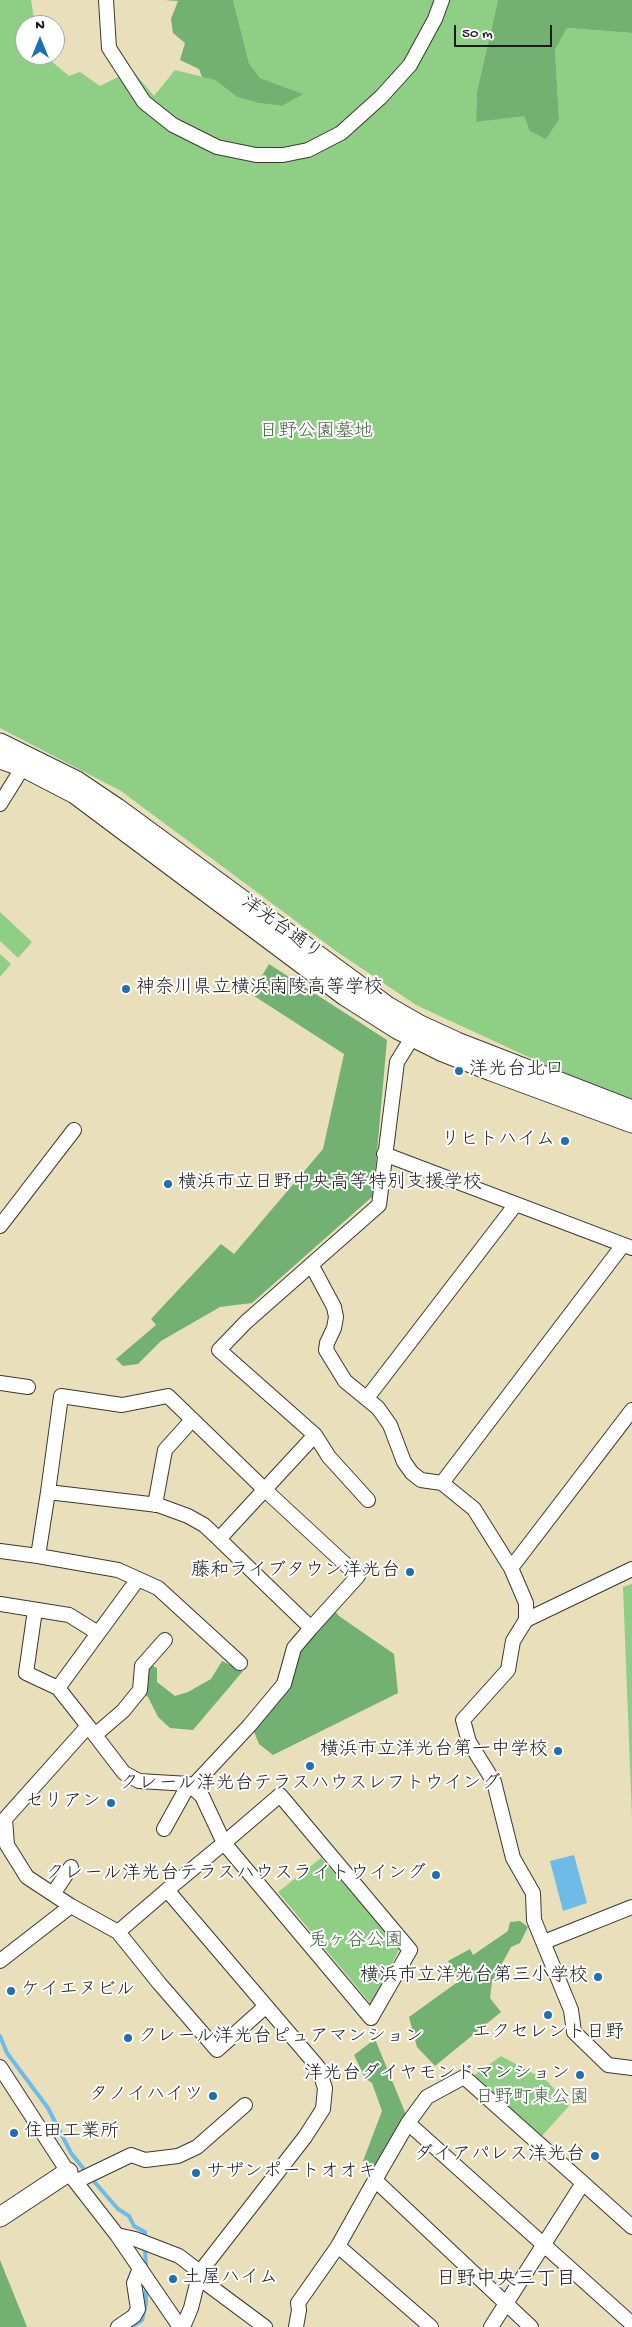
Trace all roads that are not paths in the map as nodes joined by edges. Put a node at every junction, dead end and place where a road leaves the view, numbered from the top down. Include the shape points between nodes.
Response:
1 (106, 0) edge
2 (442, 0) edge
3 (0, 743) edge
4 (0, 758) edge
5 (23, 767) junction
6 (0, 804) edge
7 (416, 1031) junction
8 (632, 1110) edge
9 (632, 1123) edge
10 (74, 1130) dead end
11 (384, 1154) junction
12 (516, 1204) junction
13 (0, 1226) edge
14 (627, 1246) edge
15 (312, 1266) junction
16 (0, 1384) edge
17 (28, 1387) dead end
18 (368, 1398) junction
19 (632, 1410) edge
20 (192, 1420) junction
21 (315, 1435) junction
22 (442, 1483) junction
23 (264, 1489) junction
24 (48, 1492) junction
25 (368, 1500) dead end
26 (155, 1505) junction
27 (219, 1539) junction
28 (0, 1551) edge
29 (38, 1556) junction
30 (511, 1568) junction
31 (632, 1569) edge
32 (138, 1579) junction
33 (0, 1604) edge
34 (35, 1610) junction
35 (526, 1620) junction
36 (311, 1628) junction
37 (98, 1633) junction
38 (165, 1640) dead end
39 (240, 1663) dead end
40 (58, 1688) junction
41 (92, 1731) junction
42 (191, 1786) junction
43 (164, 1829) dead end
44 (224, 1843) junction
45 (71, 1867) dead end
46 (168, 1890) junction
47 (53, 1894) junction
48 (71, 1906) junction
49 (632, 1906) edge
50 (118, 1932) junction
51 (544, 1942) junction
52 (0, 1961) edge
53 (266, 2006) junction
54 (0, 2067) edge
55 (632, 2068) edge
56 (245, 2106) dead end
57 (408, 2123) junction
58 (75, 2177) junction
59 (375, 2180) junction
60 (583, 2183) junction
61 (0, 2217) edge
62 (632, 2227) edge
63 (117, 2235) junction
64 (543, 2244) junction
65 (338, 2246) junction
66 (140, 2268) junction
67 (200, 2275) junction
68 (506, 2304) junction
69 (632, 2324) edge
70 (118, 2327) edge
71 (181, 2327) edge
72 (265, 2327) edge
73 (296, 2327) edge
74 (431, 2327) edge
75 (491, 2327) edge
76 (531, 2327) edge

1 - 2 street via 109,48 144,102 173,125 217,148 256,155 283,155 308,150 341,133 382,97 410,65
3 - 7 street, 洋光台通り via 77,781 117,808 387,1006
4 - 5 street, 洋光台通り
5 - 6 street
5 - 7 street, 洋光台通り via 74,794 345,996
7 - 8 street, 洋光台通り via 458,1042
7 - 9 street, 洋光台通り via 491,1071
7 - 11 street via 397,1062
10 - 13 street
11 - 12 street
11 - 15 street via 379,1204
12 - 14 street
12 - 18 street
14 - 22 street
15 - 18 street via 327,1291 336,1317 326,1350 345,1381
15 - 21 street via 218,1350
16 - 17 street
18 - 22 street via 390,1425 404,1462 412,1473 421,1480
19 - 30 street
20 - 23 street
20 - 24 street via 168,1396 122,1405 61,1396
20 - 26 street via 165,1450
21 - 23 street
21 - 25 street via 329,1457
22 - 30 street via 474,1509
23 - 27 street
23 - 36 street via 358,1576
24 - 26 street
24 - 29 street
26 - 27 street via 188,1516
27 - 36 street
28 - 29 street
29 - 32 street via 118,1570
30 - 35 street via 526,1602
31 - 35 street
32 - 37 street
32 - 39 street via 158,1588
33 - 34 street
34 - 37 street via 69,1615
34 - 40 street via 26,1673
35 - 51 street via 513,1641 508,1670 463,1720 469,1742 494,1782 513,1858 533,1893 534,1920
36 - 42 street via 294,1648 284,1684
37 - 40 street
38 - 41 street via 142,1666 140,1690 123,1711
40 - 41 street
41 - 42 street via 124,1773 139,1781
41 - 47 street via 5,1819 7,1845 27,1877
42 - 43 street
42 - 44 street via 202,1796
44 - 44 street via 280,1795 410,1950 371,2018
44 - 46 street
45 - 47 street
46 - 50 street
46 - 53 street
47 - 48 street
48 - 50 street
48 - 52 street
49 - 51 street
50 - 53 street via 217,2050
51 - 55 street via 571,2010 574,2032 608,2065
53 - 67 street via 318,2067 325,2088 323,2109
54 - 58 street
56 - 58 street via 197,2147 178,2156 145,2160 131,2154 97,2172
57 - 59 street
57 - 60 street via 427,2097 464,2077
57 - 64 street
58 - 61 street
58 - 63 street
59 - 65 street
59 - 68 street
60 - 62 street
60 - 64 street
63 - 66 street
63 - 67 street via 179,2256
64 - 68 street
64 - 69 street
65 - 73 street via 298,2303
65 - 74 street
66 - 70 street via 134,2283 138,2309 134,2316
66 - 71 street
67 - 71 street via 191,2308
67 - 72 street
68 - 75 street
68 - 76 street

